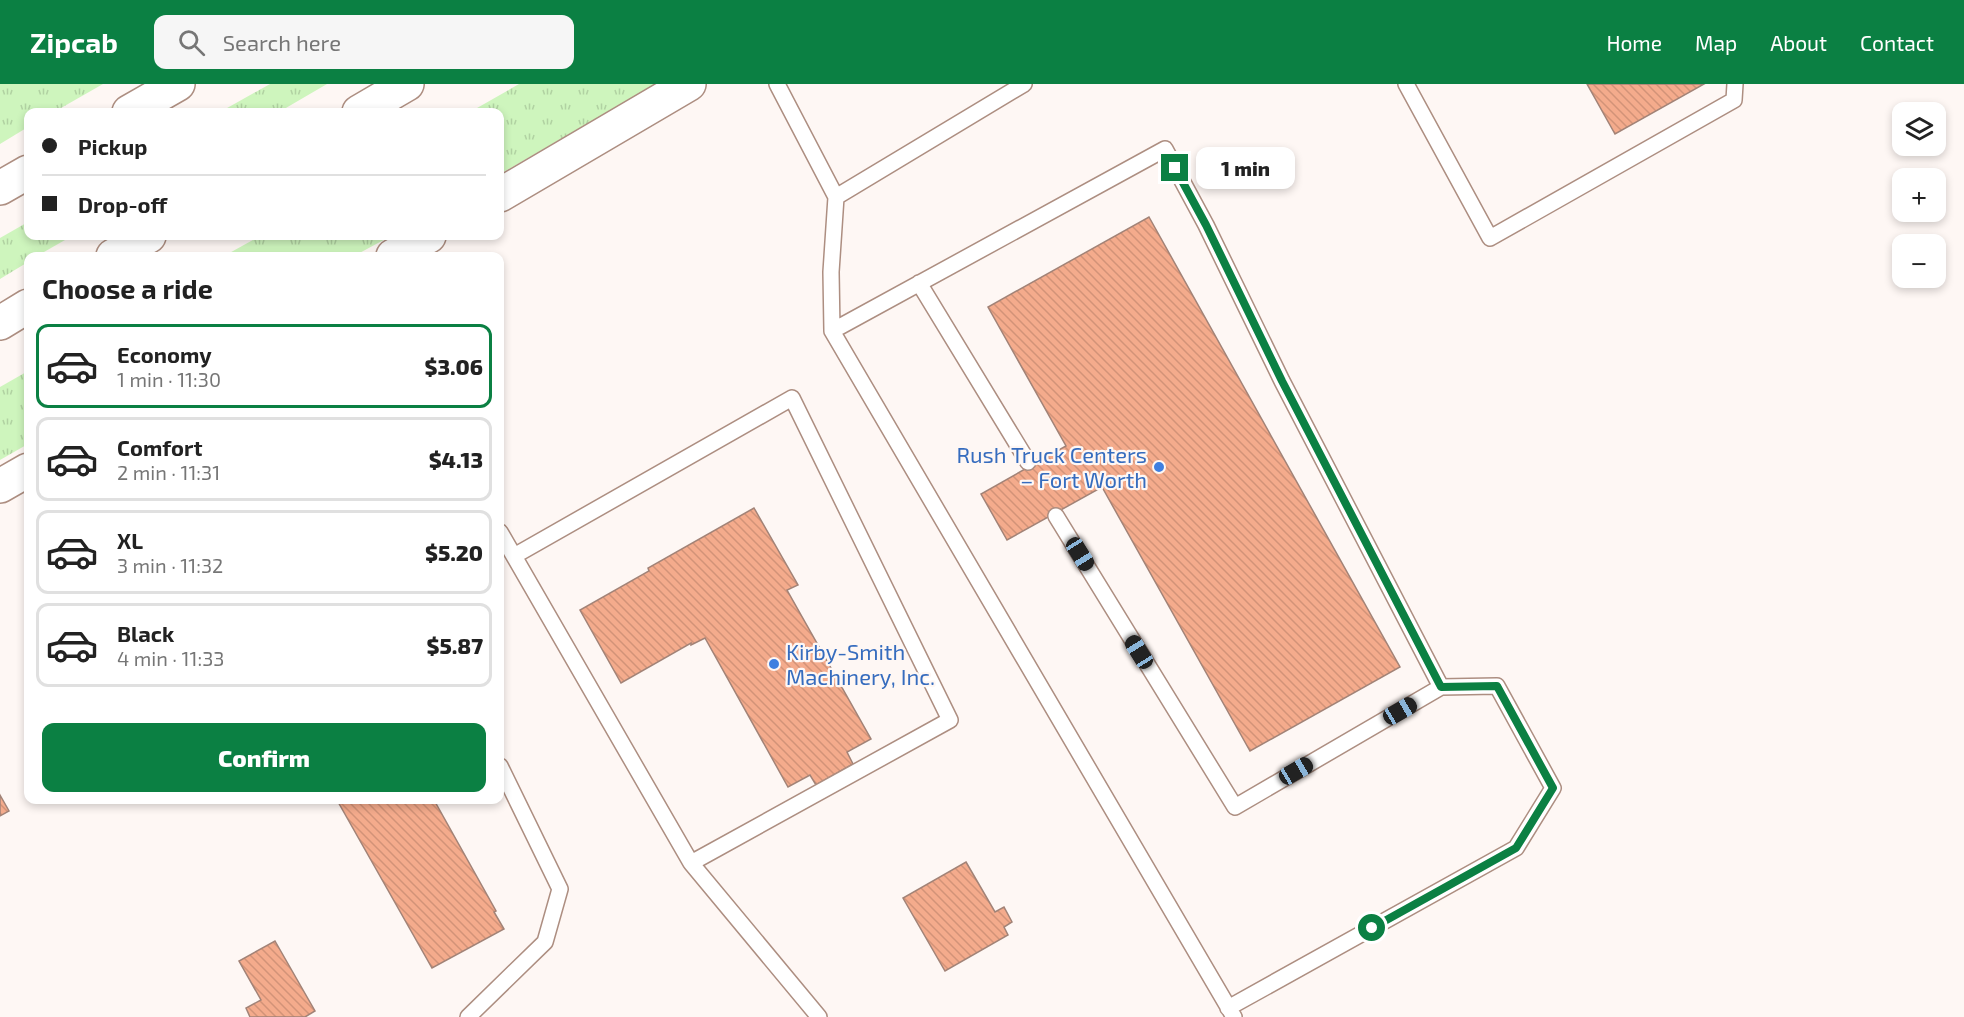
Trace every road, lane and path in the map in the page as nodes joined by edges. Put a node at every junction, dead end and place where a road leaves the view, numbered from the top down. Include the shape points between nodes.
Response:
1 (178, 84) edge
2 (407, 84) edge
3 (689, 84) edge
4 (777, 84) edge
5 (1024, 84) edge
6 (1406, 84) edge
7 (1735, 84) edge
8 (136, 108) edge
9 (366, 108) edge
10 (24, 174) edge
11 (0, 188) edge
12 (504, 193) edge
13 (836, 197) junction
14 (142, 240) edge
15 (422, 240) edge
16 (120, 252) edge
17 (400, 252) edge
18 (919, 283) junction
19 (24, 308) edge
20 (0, 323) edge
21 (832, 331) junction
22 (1028, 462) dead end
23 (24, 472) edge
24 (0, 486) edge
25 (1056, 516) dead end
26 (504, 539) edge
27 (514, 556) junction
28 (1441, 687) junction
29 (504, 774) edge
30 (691, 863) junction
31 (1231, 1012) edge
32 (468, 1017) edge
33 (819, 1017) edge

1 - 8 main road
2 - 9 main road
3 - 12 main road
4 - 13 lane
5 - 13 lane
6 - 7 lane via 1490,238 1734,100
10 - 11 main road
13 - 21 lane
14 - 16 main road
15 - 17 main road
18 - 21 lane
18 - 22 lane
18 - 28 lane via 1165,149
19 - 20 main road
21 - 31 lane
23 - 24 main road
25 - 28 lane via 1235,807
26 - 27 lane
27 - 30 lane
27 - 30 lane via 792,398 950,720
28 - 31 lane via 1497,686 1553,788 1516,848
29 - 32 lane via 560,889 545,942
30 - 33 lane

